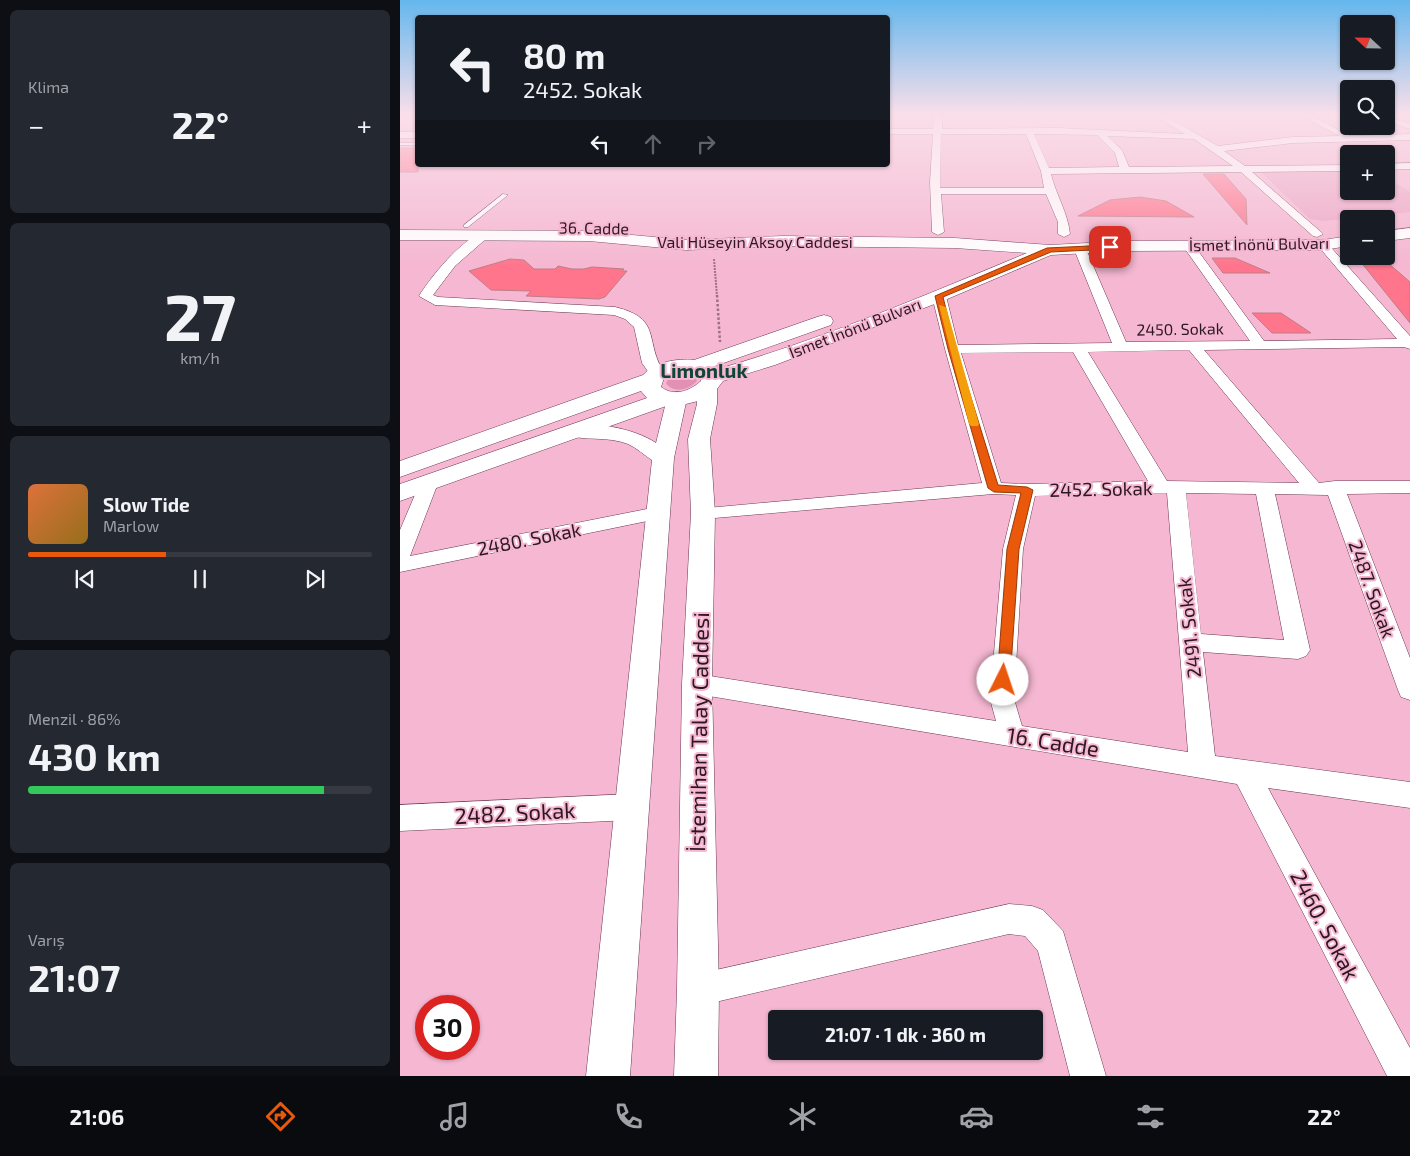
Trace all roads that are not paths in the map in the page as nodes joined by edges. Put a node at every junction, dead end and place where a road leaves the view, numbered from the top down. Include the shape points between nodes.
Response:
1 (936, 166) edge
2 (1044, 166) edge
3 (1124, 166) edge
4 (1239, 166) edge
5 (1340, 168) edge
6 (1125, 170) junction
7 (1244, 170) junction
8 (1046, 171) junction
9 (936, 191) junction
10 (1050, 191) junction
11 (505, 195) dead end
12 (1410, 224) edge
13 (400, 225) edge
14 (466, 226) junction
15 (1395, 226) edge
16 (690, 229) junction
17 (938, 232) junction
18 (1028, 233) joint
19 (1340, 233) edge
20 (1410, 233) edge
21 (1064, 234) junction
22 (400, 235) edge
23 (1395, 235) edge
24 (483, 236) junction
25 (1320, 239) junction
26 (1340, 240) edge
27 (1048, 242) junction
28 (955, 243) junction
29 (676, 245) junction
30 (697, 245) junction
31 (1189, 246) junction
32 (1014, 247) junction
33 (1080, 249) junction
34 (978, 268) junction
35 (939, 296) junction
36 (1410, 325) edge
37 (1394, 326) junction
38 (1409, 344) edge
39 (1260, 345) junction
40 (1121, 347) junction
41 (1194, 347) junction
42 (952, 349) junction
43 (1079, 349) junction
44 (654, 377) junction
45 (705, 377) junction
46 (672, 398) junction
47 (572, 431) junction
48 (663, 458) junction
49 (400, 469) edge
50 (429, 483) junction
51 (1410, 487) edge
52 (994, 488) junction
53 (1168, 488) junction
54 (1324, 488) junction
55 (1264, 489) junction
56 (1027, 490) junction
57 (400, 493) edge
58 (657, 513) junction
59 (703, 513) junction
60 (400, 555) edge
61 (400, 565) edge
62 (1191, 642) junction
63 (697, 684) junction
64 (1410, 690) edge
65 (1012, 735) junction
66 (1203, 767) junction
67 (1245, 773) junction
68 (1410, 795) edge
69 (631, 807) junction
70 (400, 818) edge
71 (698, 990) junction
72 (608, 1076) edge
73 (696, 1076) edge
74 (1088, 1076) edge
75 (1406, 1076) edge

1 - 9 street
2 - 8 street
3 - 6 street
4 - 7 street
5 - 7 street
6 - 7 street
6 - 8 street
7 - 25 street
8 - 10 street
9 - 10 street
9 - 17 street
10 - 21 street via 1063,222
11 - 14 lane
12 - 15 main road
13 - 14 main road, 36. Cadde
14 - 16 main road, 36. Cadde
16 - 17 main road, 36. Cadde
16 - 29 main road via 670,237 670,242
16 - 30 main road via 709,231 714,235 710,241
17 - 18 main road, 36. Cadde
18 - 32 main road, İsmet İnönü Bulvarı via 1016,239
19 - 25 main road, İsmet İnönü Bulvarı
20 - 23 main road
21 - 25 main road, İsmet İnönü Bulvarı
21 - 27 main road via 1061,244
22 - 24 main road, Vali Hüseyin Aksoy Caddesi
24 - 29 main road, Vali Hüseyin Aksoy Caddesi via 589,236
24 - 44 street via 432,284 426,296 435,301 615,311 630,316 641,325
25 - 26 main road, İsmet İnönü Bulvarı
25 - 31 main road, İsmet İnönü Bulvarı
25 - 37 street
27 - 32 main road, Vali Hüseyin Aksoy Caddesi
27 - 33 main road, İsmet İnönü Bulvarı
27 - 35 main road, İsmet İnönü Bulvarı
28 - 30 main road, Vali Hüseyin Aksoy Caddesi via 783,241
28 - 32 main road, Vali Hüseyin Aksoy Caddesi
28 - 34 main road via 973,250 979,258
29 - 30 main road, Vali Hüseyin Aksoy Caddesi
31 - 33 main road, İsmet İnönü Bulvarı
31 - 39 street
32 - 34 main road, İsmet İnönü Bulvarı
33 - 40 street
34 - 45 main road, İsmet İnönü Bulvarı via 721,356
35 - 42 street
35 - 45 main road, İsmet İnönü Bulvarı via 768,361
36 - 37 street
37 - 38 street
38 - 39 street, 2450. Sokak
39 - 41 street, 2450. Sokak
40 - 41 street, 2450. Sokak
40 - 43 street, 2450. Sokak
41 - 54 street, 2487. Sokak
42 - 43 street, 2450. Sokak
42 - 52 street
43 - 53 street, 2491. Sokak
44 - 45 main road via 675,367
44 - 46 main road via 650,389 660,396
44 - 49 main road
45 - 46 main road via 688,397
45 - 59 street, İstemihan Talay Caddesi via 707,404 700,439
46 - 47 main road
46 - 48 street
47 - 48 street via 610,433 637,440
47 - 50 main road
48 - 58 street
50 - 57 main road
50 - 60 street
51 - 54 street, 2452. Sokak
52 - 56 street, 2452. Sokak
52 - 59 street, 2452. Sokak
53 - 55 street, 2452. Sokak
53 - 56 street, 2452. Sokak
53 - 62 street, 2491. Sokak
54 - 55 street, 2452. Sokak
54 - 64 street, 2487. Sokak
55 - 62 street via 1298,650
56 - 65 street via 1013,549 1002,699
58 - 61 street, 2480. Sokak
58 - 69 street
59 - 63 street, İstemihan Talay Caddesi
62 - 66 street, 2491. Sokak
63 - 65 street, 16. Cadde
63 - 71 street, İstemihan Talay Caddesi
65 - 66 street, 16. Cadde
66 - 67 street, 16. Cadde
67 - 68 street, 16. Cadde
67 - 75 street, 2460. Sokak
69 - 70 street, 2482. Sokak
69 - 72 street
71 - 73 street, İstemihan Talay Caddesi
71 - 74 street via 1009,919 1032,921 1052,942

